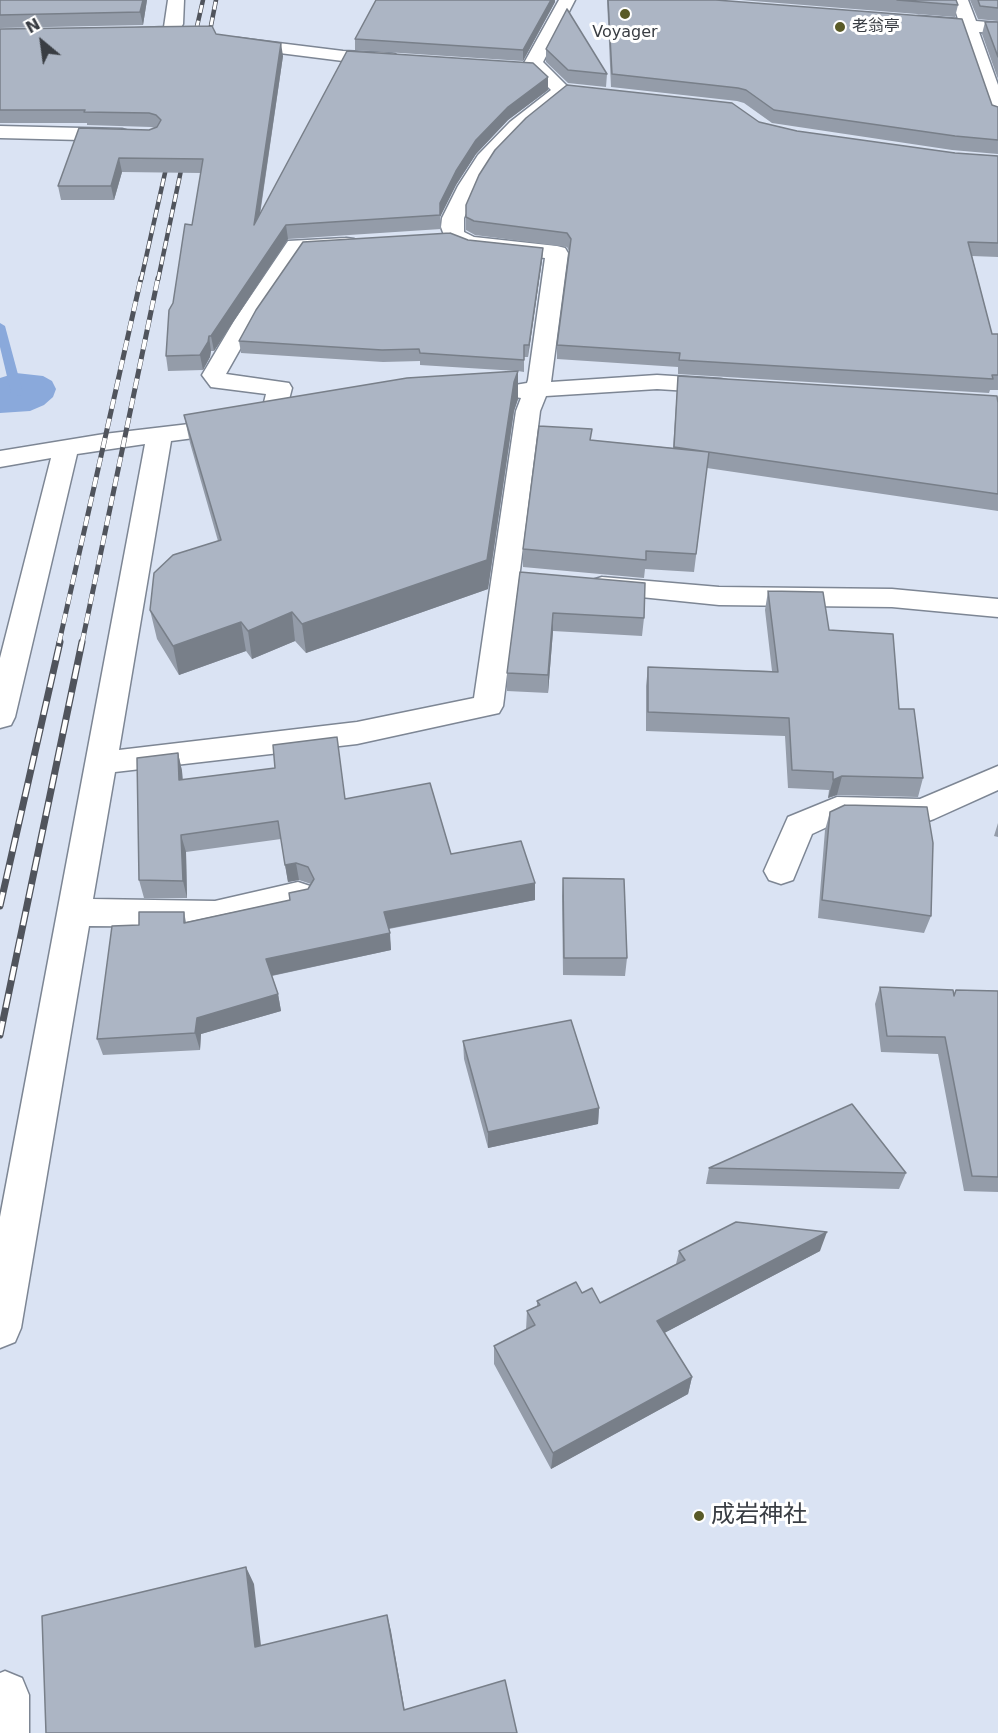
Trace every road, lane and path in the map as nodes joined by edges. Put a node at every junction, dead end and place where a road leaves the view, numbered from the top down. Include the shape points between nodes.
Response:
1 (176, 0) edge
2 (567, 0) edge
3 (960, 0) edge
4 (904, 20) edge
5 (969, 26) junction
6 (998, 28) edge
7 (113, 33) edge
8 (224, 41) edge
9 (410, 60) edge
10 (517, 67) edge
11 (538, 69) junction
12 (998, 113) edge
13 (0, 132) edge
14 (140, 135) edge
15 (456, 235) junction
16 (430, 239) edge
17 (363, 243) edge
18 (740, 387) edge
19 (536, 390) junction
20 (489, 393) edge
21 (159, 436) junction
22 (66, 448) junction
23 (0, 459) edge
24 (578, 584) edge
25 (998, 608) edge
26 (0, 717) edge
27 (100, 763) junction
28 (998, 777) edge
29 (781, 871) dead end
30 (298, 895) edge
31 (74, 912) junction
32 (0, 1328) edge

1 - 7 street via 170,33
2 - 11 street via 533,63
3 - 5 street
4 - 5 street
5 - 6 street
5 - 12 street
8 - 9 street
10 - 11 street
11 - 15 street via 569,90 517,126 485,159 453,218
13 - 14 street
15 - 16 street
15 - 19 street via 468,243 557,253
17 - 21 street via 296,246 214,375 220,382 280,388 284,417
18 - 19 street via 657,382
19 - 20 street
19 - 27 street via 528,411 505,567 518,578 488,706 357,733
21 - 22 street
21 - 27 street
22 - 23 street
22 - 26 street
24 - 25 street via 719,596 892,598
27 - 31 street
28 - 29 street via 923,811 837,809 799,826
30 - 31 street via 215,914
31 - 32 street

